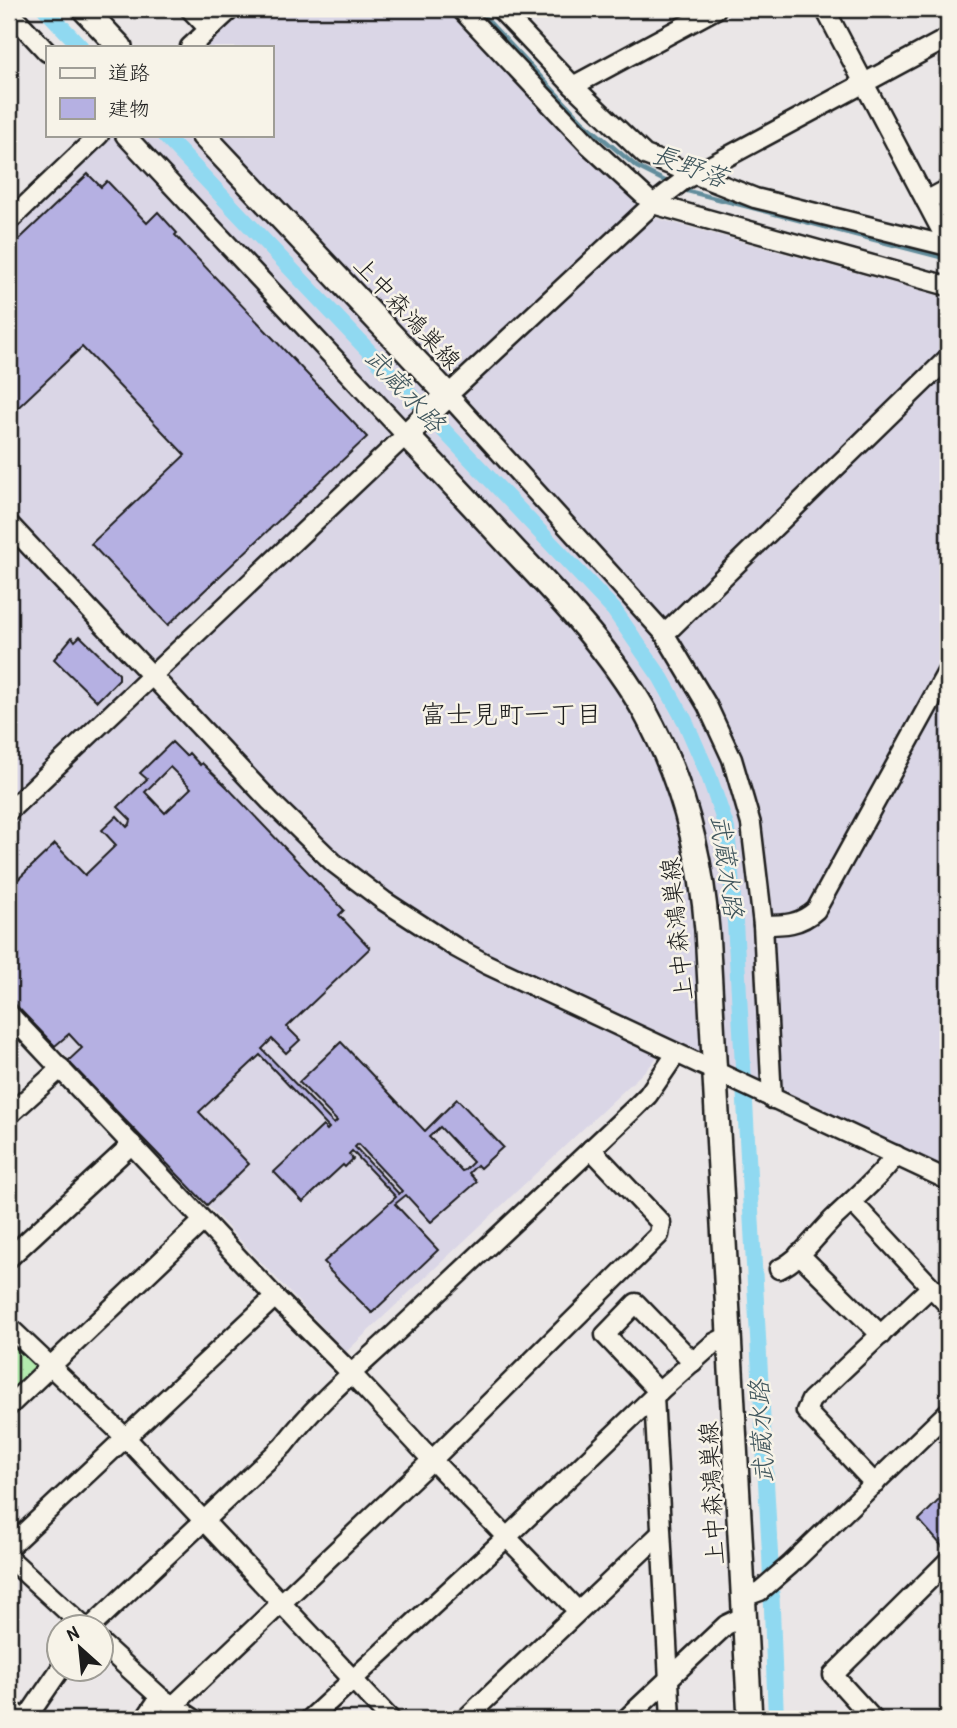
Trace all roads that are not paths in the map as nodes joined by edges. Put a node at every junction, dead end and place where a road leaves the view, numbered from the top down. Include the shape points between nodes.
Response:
1 (84, 9) edge
2 (190, 9) edge
3 (231, 9) edge
4 (461, 9) edge
5 (500, 9) edge
6 (716, 9) edge
7 (825, 9) edge
8 (9, 11) edge
9 (209, 29) junction
10 (948, 38) edge
11 (119, 46) edge
12 (191, 46) edge
13 (46, 50) edge
14 (864, 82) junction
15 (573, 86) junction
16 (98, 136) edge
17 (125, 136) edge
18 (204, 136) edge
19 (687, 177) junction
20 (948, 189) edge
21 (926, 201) junction
22 (656, 202) junction
23 (9, 221) edge
24 (948, 245) edge
25 (948, 286) edge
26 (948, 358) edge
27 (443, 399) junction
28 (411, 430) junction
29 (9, 524) edge
30 (664, 633) junction
31 (948, 670) edge
32 (151, 674) junction
33 (9, 811) edge
34 (763, 925) junction
35 (9, 1014) edge
36 (676, 1054) junction
37 (61, 1068) junction
38 (723, 1075) junction
39 (765, 1096) junction
40 (9, 1115) edge
41 (132, 1144) junction
42 (592, 1149) junction
43 (896, 1155) junction
44 (948, 1180) edge
45 (852, 1202) junction
46 (203, 1221) junction
47 (800, 1254) junction
48 (9, 1258) edge
49 (779, 1269) dead end
50 (931, 1286) junction
51 (275, 1297) junction
52 (948, 1305) edge
53 (9, 1327) edge
54 (730, 1335) junction
55 (881, 1335) junction
56 (693, 1362) junction
57 (50, 1366) junction
58 (351, 1372) junction
59 (656, 1394) junction
60 (9, 1406) edge
61 (948, 1412) edge
62 (125, 1437) junction
63 (432, 1460) junction
64 (875, 1484) junction
65 (204, 1521) junction
66 (660, 1534) junction
67 (507, 1537) junction
68 (9, 1547) edge
69 (9, 1559) edge
70 (948, 1561) edge
71 (748, 1602) junction
72 (281, 1603) junction
73 (68, 1612) edge
74 (107, 1612) edge
75 (578, 1612) junction
76 (116, 1655) edge
77 (353, 1679) junction
78 (670, 1679) junction
79 (51, 1682) edge
80 (167, 1701) junction
81 (9, 1709) edge
82 (24, 1719) edge
83 (145, 1719) edge
84 (194, 1719) edge
85 (310, 1719) edge
86 (390, 1719) edge
87 (465, 1719) edge
88 (626, 1719) edge
89 (671, 1719) edge
90 (750, 1719) edge
91 (873, 1719) edge

1 - 11 main road
2 - 9 street
3 - 9 street
4 - 22 street via 590,146
5 - 15 street
6 - 15 street
7 - 14 street
8 - 13 street
9 - 12 street
10 - 14 street
14 - 19 street
14 - 21 street
15 - 19 street via 645,155
16 - 23 street
17 - 28 street
18 - 27 main road, 上中森鴻巣線
19 - 22 street
19 - 24 street
20 - 21 street
21 - 24 street
22 - 25 street
22 - 27 street
26 - 30 street
27 - 28 main road, 上中森鴻巣線
27 - 30 street
28 - 32 street
28 - 38 main road, 上中森鴻巣線 via 582,625 628,685 657,738 684,804 702,886
29 - 32 street
30 - 34 street via 707,705 732,759 751,824
31 - 34 street via 816,910 795,923
32 - 33 street
32 - 36 street via 270,801 334,863 384,901 486,964
34 - 39 street
35 - 37 street
36 - 38 street
36 - 42 street via 648,1094
37 - 40 street
37 - 41 street
38 - 39 street
38 - 54 main road, 上中森鴻巣線
39 - 43 street
41 - 46 street
41 - 48 street
42 - 58 street
42 - 63 street via 661,1223 661,1231
43 - 44 street
43 - 45 street
45 - 47 street
45 - 50 street
46 - 51 street
46 - 57 street
47 - 49 street
47 - 55 street
50 - 52 street
50 - 55 street
51 - 58 street
51 - 62 street
53 - 57 street
54 - 56 street
54 - 71 main road, 上中森鴻巣線
55 - 64 street via 811,1400 806,1411
56 - 59 street
56 - 59 street via 636,1303 604,1335
57 - 60 street
57 - 62 street
58 - 63 street
58 - 65 street via 284,1446
59 - 66 street
59 - 67 street
61 - 64 street
62 - 65 street
62 - 68 street
63 - 67 street
63 - 72 street
64 - 71 street
65 - 72 street
65 - 74 street
66 - 75 street
66 - 78 street
67 - 75 street
67 - 77 street
69 - 73 street
70 - 91 street via 833,1675
71 - 78 street
71 - 90 main road, 上中森鴻巣線
72 - 77 street
72 - 80 street
75 - 87 street
76 - 80 street
77 - 85 street
77 - 86 street
78 - 88 street
78 - 89 street
79 - 82 street
80 - 83 street
80 - 84 street
81 - 82 street

